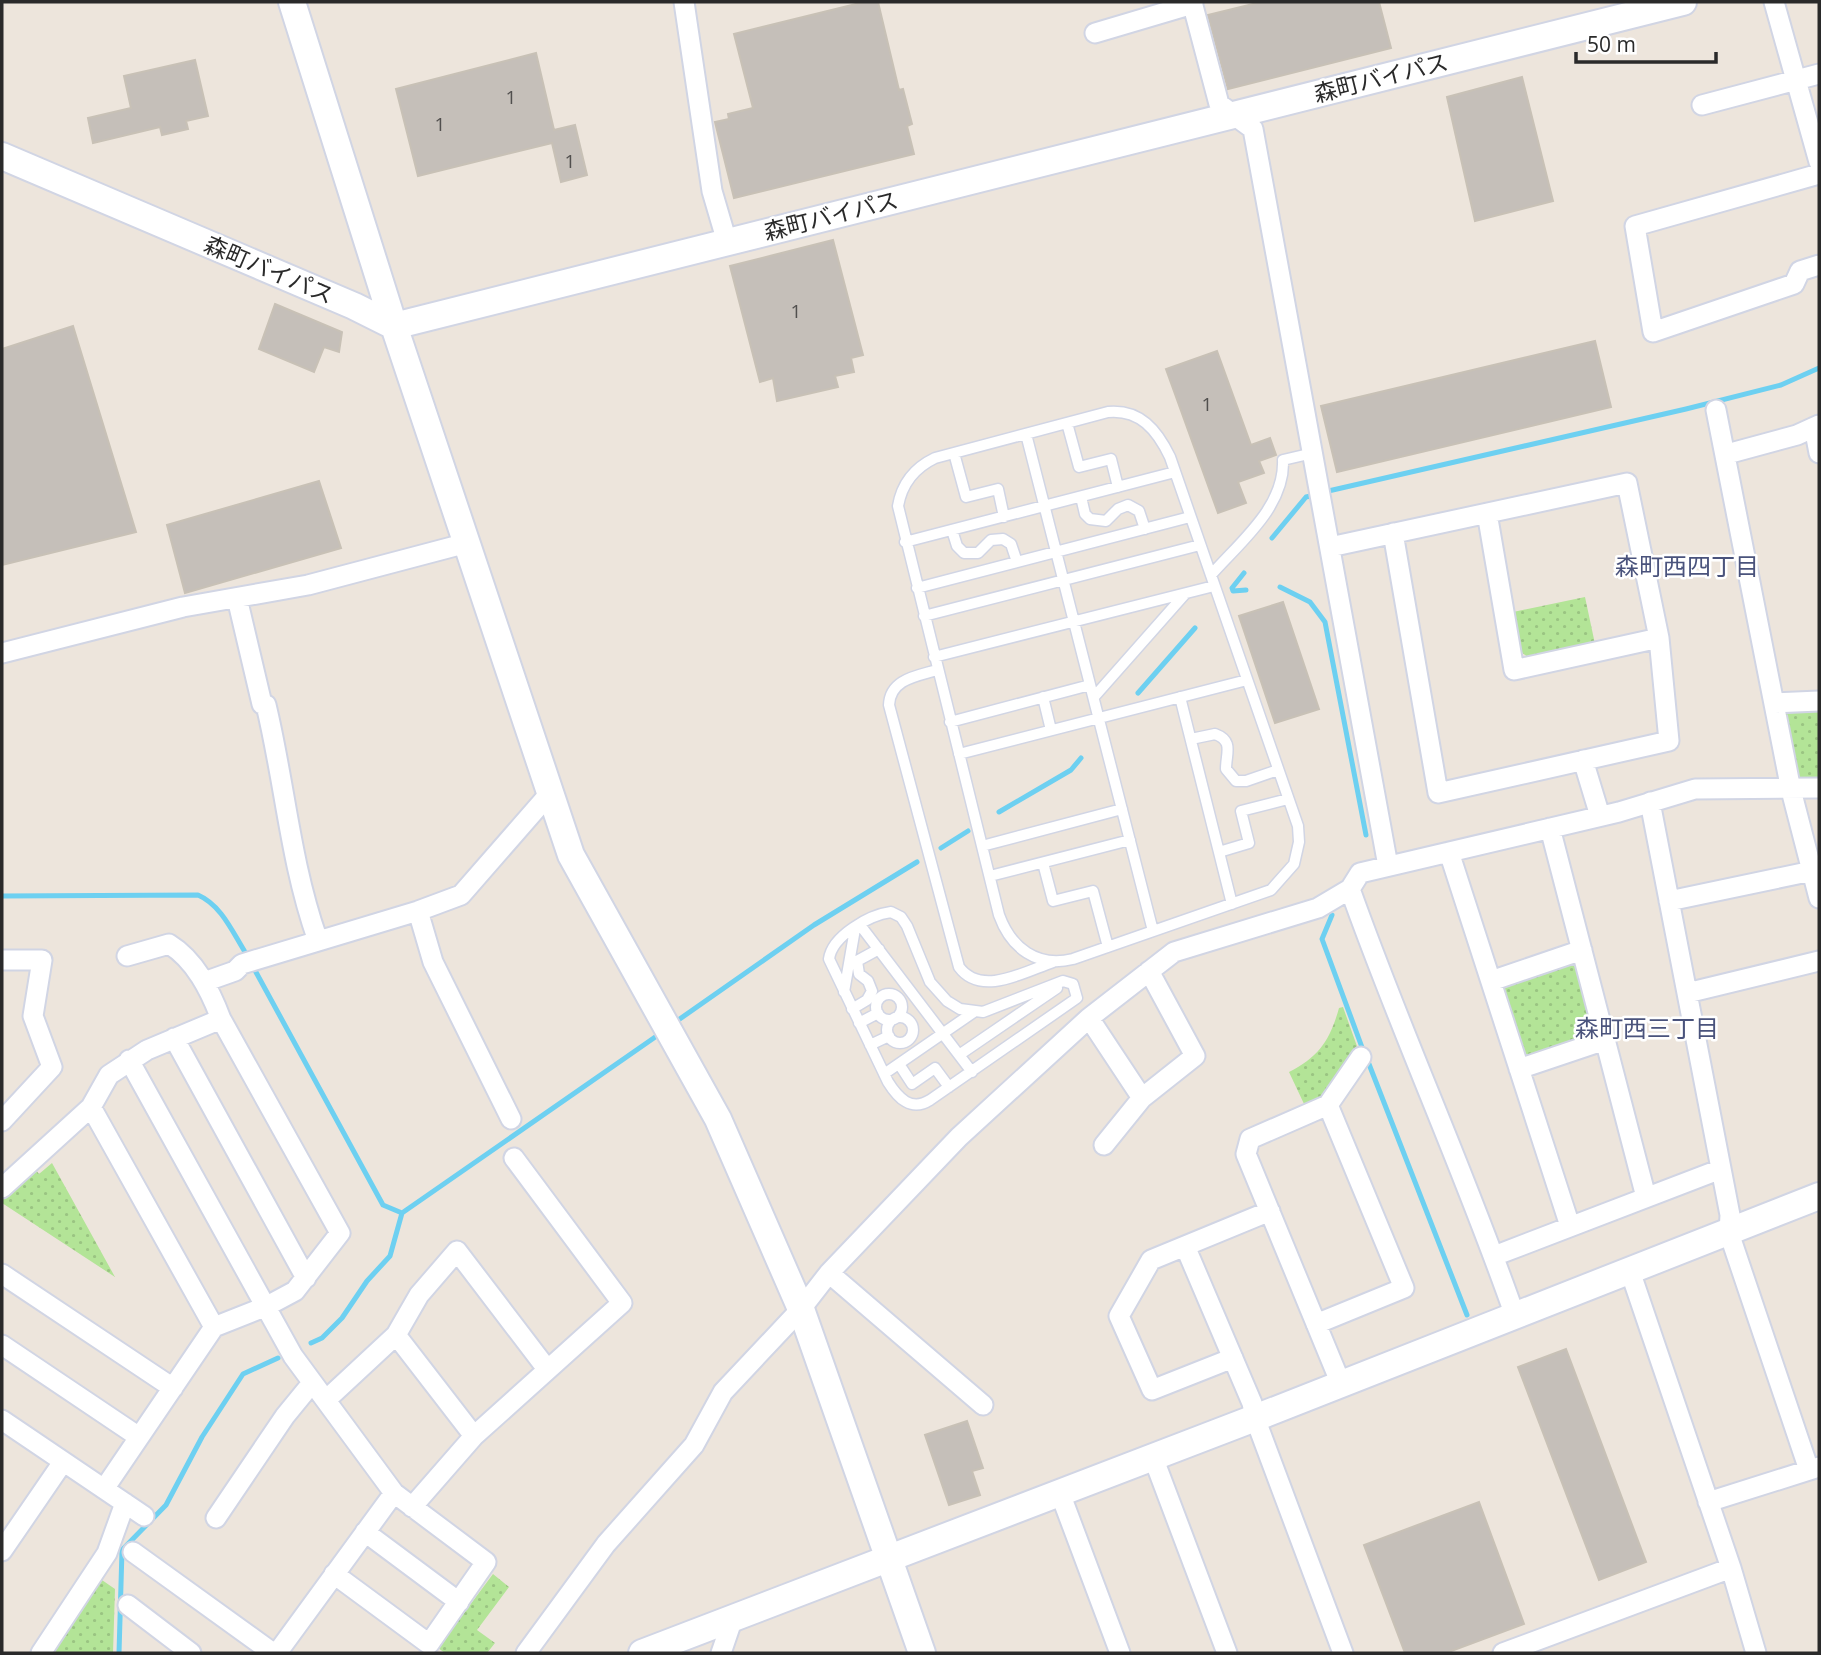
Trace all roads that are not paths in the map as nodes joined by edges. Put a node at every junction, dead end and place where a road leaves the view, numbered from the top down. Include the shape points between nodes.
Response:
1 (292, 2) edge
2 (684, 2) edge
3 (1683, 2) edge
4 (1774, 2) edge
5 (1192, 3) edge
6 (1095, 33) dead end
7 (1819, 74) edge
8 (1796, 80) junction
9 (1702, 105) dead end
10 (1234, 115) junction
11 (2, 156) edge
12 (1819, 162) edge
13 (1819, 174) edge
14 (727, 242) junction
15 (1819, 265) edge
16 (394, 326) junction
17 (1716, 410) dead end
18 (1067, 423) junction
19 (1817, 426) edge
20 (1026, 433) junction
21 (954, 453) junction
22 (1313, 453) junction
23 (1819, 453) edge
24 (1727, 454) junction
25 (1175, 472) junction
26 (1118, 487) junction
27 (1081, 496) junction
28 (1045, 506) junction
29 (1487, 513) junction
30 (1004, 516) junction
31 (1190, 517) junction
32 (1145, 529) junction
33 (952, 530) junction
34 (1393, 533) junction
35 (905, 542) junction
36 (467, 543) junction
37 (1200, 545) junction
38 (1330, 547) junction
39 (1057, 552) junction
40 (1017, 562) junction
41 (1211, 575) junction
42 (1064, 580) junction
43 (1214, 586) junction
44 (917, 588) junction
45 (1185, 593) junction
46 (236, 598) junction
47 (924, 616) junction
48 (1074, 621) junction
49 (1659, 638) junction
50 (2, 653) edge
51 (934, 657) junction
52 (937, 670) junction
53 (1247, 680) junction
54 (1090, 685) junction
55 (1043, 697) junction
56 (1094, 697) junction
57 (1180, 697) junction
58 (1819, 701) edge
59 (1775, 703) junction
60 (1099, 718) junction
61 (950, 722) junction
62 (1051, 730) junction
63 (1191, 739) junction
64 (959, 754) junction
65 (1583, 760) junction
66 (1278, 770) junction
67 (1819, 788) edge
68 (1791, 790) junction
69 (550, 793) junction
70 (1288, 799) junction
71 (1650, 802) junction
72 (1122, 809) junction
73 (1600, 816) junction
74 (1550, 828) junction
75 (1130, 841) junction
76 (982, 846) junction
77 (1219, 852) junction
78 (1449, 852) junction
79 (1043, 863) junction
80 (1388, 866) junction
81 (1812, 871) junction
82 (990, 876) junction
83 (1350, 889) junction
84 (1819, 898) edge
85 (1669, 901) junction
86 (1233, 904) junction
87 (418, 911) junction
88 (858, 927) junction
89 (1153, 931) junction
90 (314, 943) junction
91 (1108, 947) junction
92 (879, 949) junction
93 (1582, 950) junction
94 (127, 957) dead end
95 (2, 960) edge
96 (1819, 961) edge
97 (1053, 962) junction
98 (1149, 971) junction
99 (1066, 981) junction
100 (1490, 981) junction
101 (204, 982) junction
102 (844, 992) junction
103 (1687, 993) junction
104 (852, 1009) junction
105 (974, 1012) junction
106 (878, 1013) junction
107 (1089, 1018) junction
108 (220, 1019) junction
109 (893, 1019) junction
110 (859, 1023) junction
111 (943, 1033) junction
112 (888, 1036) junction
113 (174, 1038) junction
114 (1605, 1040) junction
115 (870, 1045) junction
116 (959, 1055) junction
117 (1361, 1057) dead end
118 (129, 1060) junction
119 (899, 1063) junction
120 (1519, 1069) junction
121 (972, 1072) junction
122 (884, 1074) junction
123 (949, 1087) junction
124 (1142, 1098) junction
125 (1328, 1105) junction
126 (91, 1107) junction
127 (511, 1119) dead end
128 (2, 1121) edge
129 (1104, 1145) dead end
130 (514, 1158) dead end
131 (1721, 1169) junction
132 (2, 1188) edge
133 (1819, 1196) edge
134 (1646, 1197) junction
135 (1270, 1211) junction
136 (1570, 1226) junction
137 (1729, 1233) junction
138 (1185, 1246) junction
139 (1494, 1256) junction
140 (1630, 1271) junction
141 (829, 1273) junction
142 (2, 1274) edge
143 (306, 1278) junction
144 (267, 1306) junction
145 (801, 1309) junction
146 (1515, 1316) junction
147 (1316, 1324) junction
148 (214, 1326) junction
149 (396, 1335) junction
150 (2, 1345) edge
151 (1233, 1358) junction
152 (547, 1369) junction
153 (312, 1383) junction
154 (1341, 1384) junction
155 (173, 1388) junction
156 (326, 1400) junction
157 (983, 1405) dead end
158 (1255, 1418) junction
159 (2, 1420) edge
160 (474, 1436) junction
161 (139, 1437) junction
162 (1153, 1457) junction
163 (63, 1462) junction
164 (1814, 1468) edge
165 (104, 1489) junction
166 (394, 1493) junction
167 (1060, 1493) junction
168 (1708, 1502) junction
169 (125, 1503) junction
170 (412, 1507) junction
171 (144, 1516) dead end
172 (216, 1518) dead end
173 (365, 1532) junction
174 (2, 1551) edge
175 (133, 1552) dead end
176 (887, 1558) junction
177 (1731, 1568) junction
178 (334, 1574) junction
179 (459, 1602) junction
180 (128, 1605) dead end
181 (733, 1618) junction
182 (41, 1653) edge
183 (191, 1653) edge
184 (275, 1653) edge
185 (526, 1653) edge
186 (642, 1653) edge
187 (721, 1653) edge
188 (922, 1653) edge
189 (1120, 1653) edge
190 (1227, 1653) edge
191 (1343, 1653) edge
192 (1503, 1653) edge
193 (1756, 1653) edge

1 - 16 street
2 - 14 street via 712,191
3 - 10 street, 森町バイパス
4 - 8 street
5 - 6 street
5 - 10 street via 1219,104
7 - 8 street
8 - 9 street
8 - 12 street
10 - 14 street, 森町バイパス
10 - 22 street via 1253,129
11 - 16 street, 森町バイパス
13 - 15 street via 1635,226 1653,332 1794,284 1800,271
14 - 16 street, 森町バイパス
16 - 36 street
17 - 24 street
18 - 20 lane
18 - 25 lane via 1108,412 1132,414 1156,432
18 - 26 lane via 1079,467 1111,459
19 - 23 street
19 - 24 street
20 - 21 lane
20 - 28 lane
21 - 30 lane via 965,497 998,489
21 - 35 lane via 928,461 904,484 898,506
22 - 38 street
22 - 41 lane via 1283,460 1283,481 1275,499
24 - 59 street
25 - 26 lane
25 - 31 lane
26 - 27 lane
27 - 28 lane
27 - 32 lane via 1090,519 1106,521 1128,505 1139,511
28 - 30 lane
28 - 39 lane
29 - 34 street
29 - 49 street via 1627,483
29 - 49 street via 1514,670
30 - 33 lane
31 - 32 lane
31 - 37 lane
32 - 39 lane
33 - 35 lane
33 - 40 lane via 964,553 978,553 991,540 1003,538 1011,544
34 - 38 street
34 - 65 street via 1438,793
35 - 44 lane
36 - 46 street via 308,585
36 - 69 street
37 - 41 lane
37 - 42 lane
38 - 80 street
39 - 40 lane
39 - 42 lane
40 - 44 lane
41 - 43 lane
42 - 47 lane
42 - 48 lane
43 - 45 lane
43 - 53 lane
44 - 47 lane
45 - 48 lane
45 - 56 lane
46 - 50 street
46 - 90 street via 280,762 286,821 317,938
47 - 51 lane
48 - 51 lane
48 - 54 lane
49 - 65 street via 1669,741
51 - 52 lane
52 - 61 lane
52 - 97 lane via 899,683 889,705 959,967 969,979 986,983
53 - 57 lane
53 - 66 lane
54 - 55 lane
54 - 56 lane
55 - 61 lane
55 - 62 lane
56 - 60 lane
57 - 60 lane
57 - 63 lane
58 - 59 street
59 - 68 street
60 - 62 lane
60 - 72 lane
61 - 64 lane
62 - 64 lane
63 - 66 lane via 1214,734 1225,739 1229,749 1226,769 1236,781
63 - 77 lane
64 - 76 lane
65 - 73 street
66 - 70 lane
67 - 68 street
68 - 71 street via 1695,789
68 - 81 street
69 - 87 street via 461,895
69 - 145 street via 583,880 718,1119
70 - 77 lane via 1241,811 1249,843
70 - 86 lane via 1299,835 1294,864 1271,890
71 - 73 street
71 - 85 street
72 - 75 lane
72 - 76 lane
73 - 74 street
74 - 78 street
74 - 93 street
75 - 79 lane
75 - 89 lane
76 - 82 lane
77 - 86 lane
78 - 80 street
78 - 100 street
79 - 82 lane
79 - 91 lane via 1053,901 1093,891
80 - 83 street via 1360,873
81 - 84 street
81 - 85 street
82 - 97 lane via 1008,935 1026,953
83 - 98 street via 1318,908 1174,952
83 - 139 street
85 - 103 street
86 - 89 lane
87 - 90 street
87 - 127 street via 433,962
88 - 92 lane
88 - 102 lane
88 - 102 lane via 833,944 829,954
88 - 105 lane via 885,913 901,917 937,991 953,1006
89 - 91 lane
90 - 101 street
91 - 97 lane
92 - 104 lane via 857,961 859,974 872,991
92 - 111 lane
93 - 100 street
93 - 114 street
94 - 101 street via 169,944 184,953
95 - 128 street via 42,960 33,1016 52,1067
96 - 103 street
98 - 107 street
98 - 124 street via 1195,1056
99 - 105 lane
99 - 116 lane
99 - 121 lane via 1078,991 1075,1002
100 - 120 street
101 - 108 street
102 - 104 lane
103 - 131 street
104 - 110 lane
105 - 111 lane
106 - 109 lane via 885,1020
106 - 109 lane via 879,1000 892,995 901,1009
106 - 110 lane
107 - 124 street
107 - 141 street via 959,1138
108 - 113 street
108 - 143 street via 340,1233
109 - 112 lane
109 - 112 lane via 908,1020 912,1035 898,1043
110 - 115 lane
111 - 116 lane
111 - 119 lane
112 - 115 lane
113 - 118 street
113 - 143 street
114 - 120 street
114 - 134 street
115 - 122 lane
116 - 121 lane
117 - 125 street
118 - 126 street via 109,1074
118 - 144 street
119 - 122 lane
119 - 123 lane via 912,1084 935,1068
120 - 136 street
121 - 123 lane
122 - 123 lane via 896,1094 914,1105 924,1104
124 - 129 street
125 - 135 street via 1250,1139 1245,1154
125 - 147 street via 1404,1288
126 - 132 street
126 - 148 street
130 - 152 street via 622,1303
131 - 134 street
131 - 137 street
133 - 137 street
134 - 136 street
135 - 138 street
135 - 147 street
136 - 139 street
137 - 140 street
137 - 164 street
138 - 151 street
138 - 151 street via 1151,1260 1119,1316 1152,1390
139 - 146 street
140 - 146 street
140 - 168 street
141 - 145 street
141 - 157 street
142 - 155 street
143 - 144 street via 295,1291
144 - 148 street
144 - 153 street
145 - 176 street
145 - 185 street via 723,1392 694,1445 606,1544
146 - 154 street
147 - 154 street
148 - 155 street
149 - 152 street via 419,1295 457,1251
149 - 156 street
149 - 160 street
150 - 161 street
151 - 158 street
152 - 160 street
153 - 156 street
153 - 172 street
154 - 158 street
155 - 161 street
156 - 166 street
158 - 162 street
158 - 191 street
159 - 163 street
160 - 170 street
161 - 165 street
162 - 167 street
162 - 190 street
163 - 165 street
163 - 174 street
164 - 168 street
165 - 169 street
166 - 170 street
166 - 173 street
167 - 176 street
167 - 189 street
168 - 177 street
169 - 171 street
169 - 182 street via 107,1553
170 - 179 street via 486,1562
173 - 178 street
173 - 179 street
175 - 184 street
176 - 181 street
176 - 188 street
177 - 192 street
177 - 193 street
178 - 179 street via 429,1644
178 - 184 street
180 - 183 street
181 - 186 street
181 - 187 street

